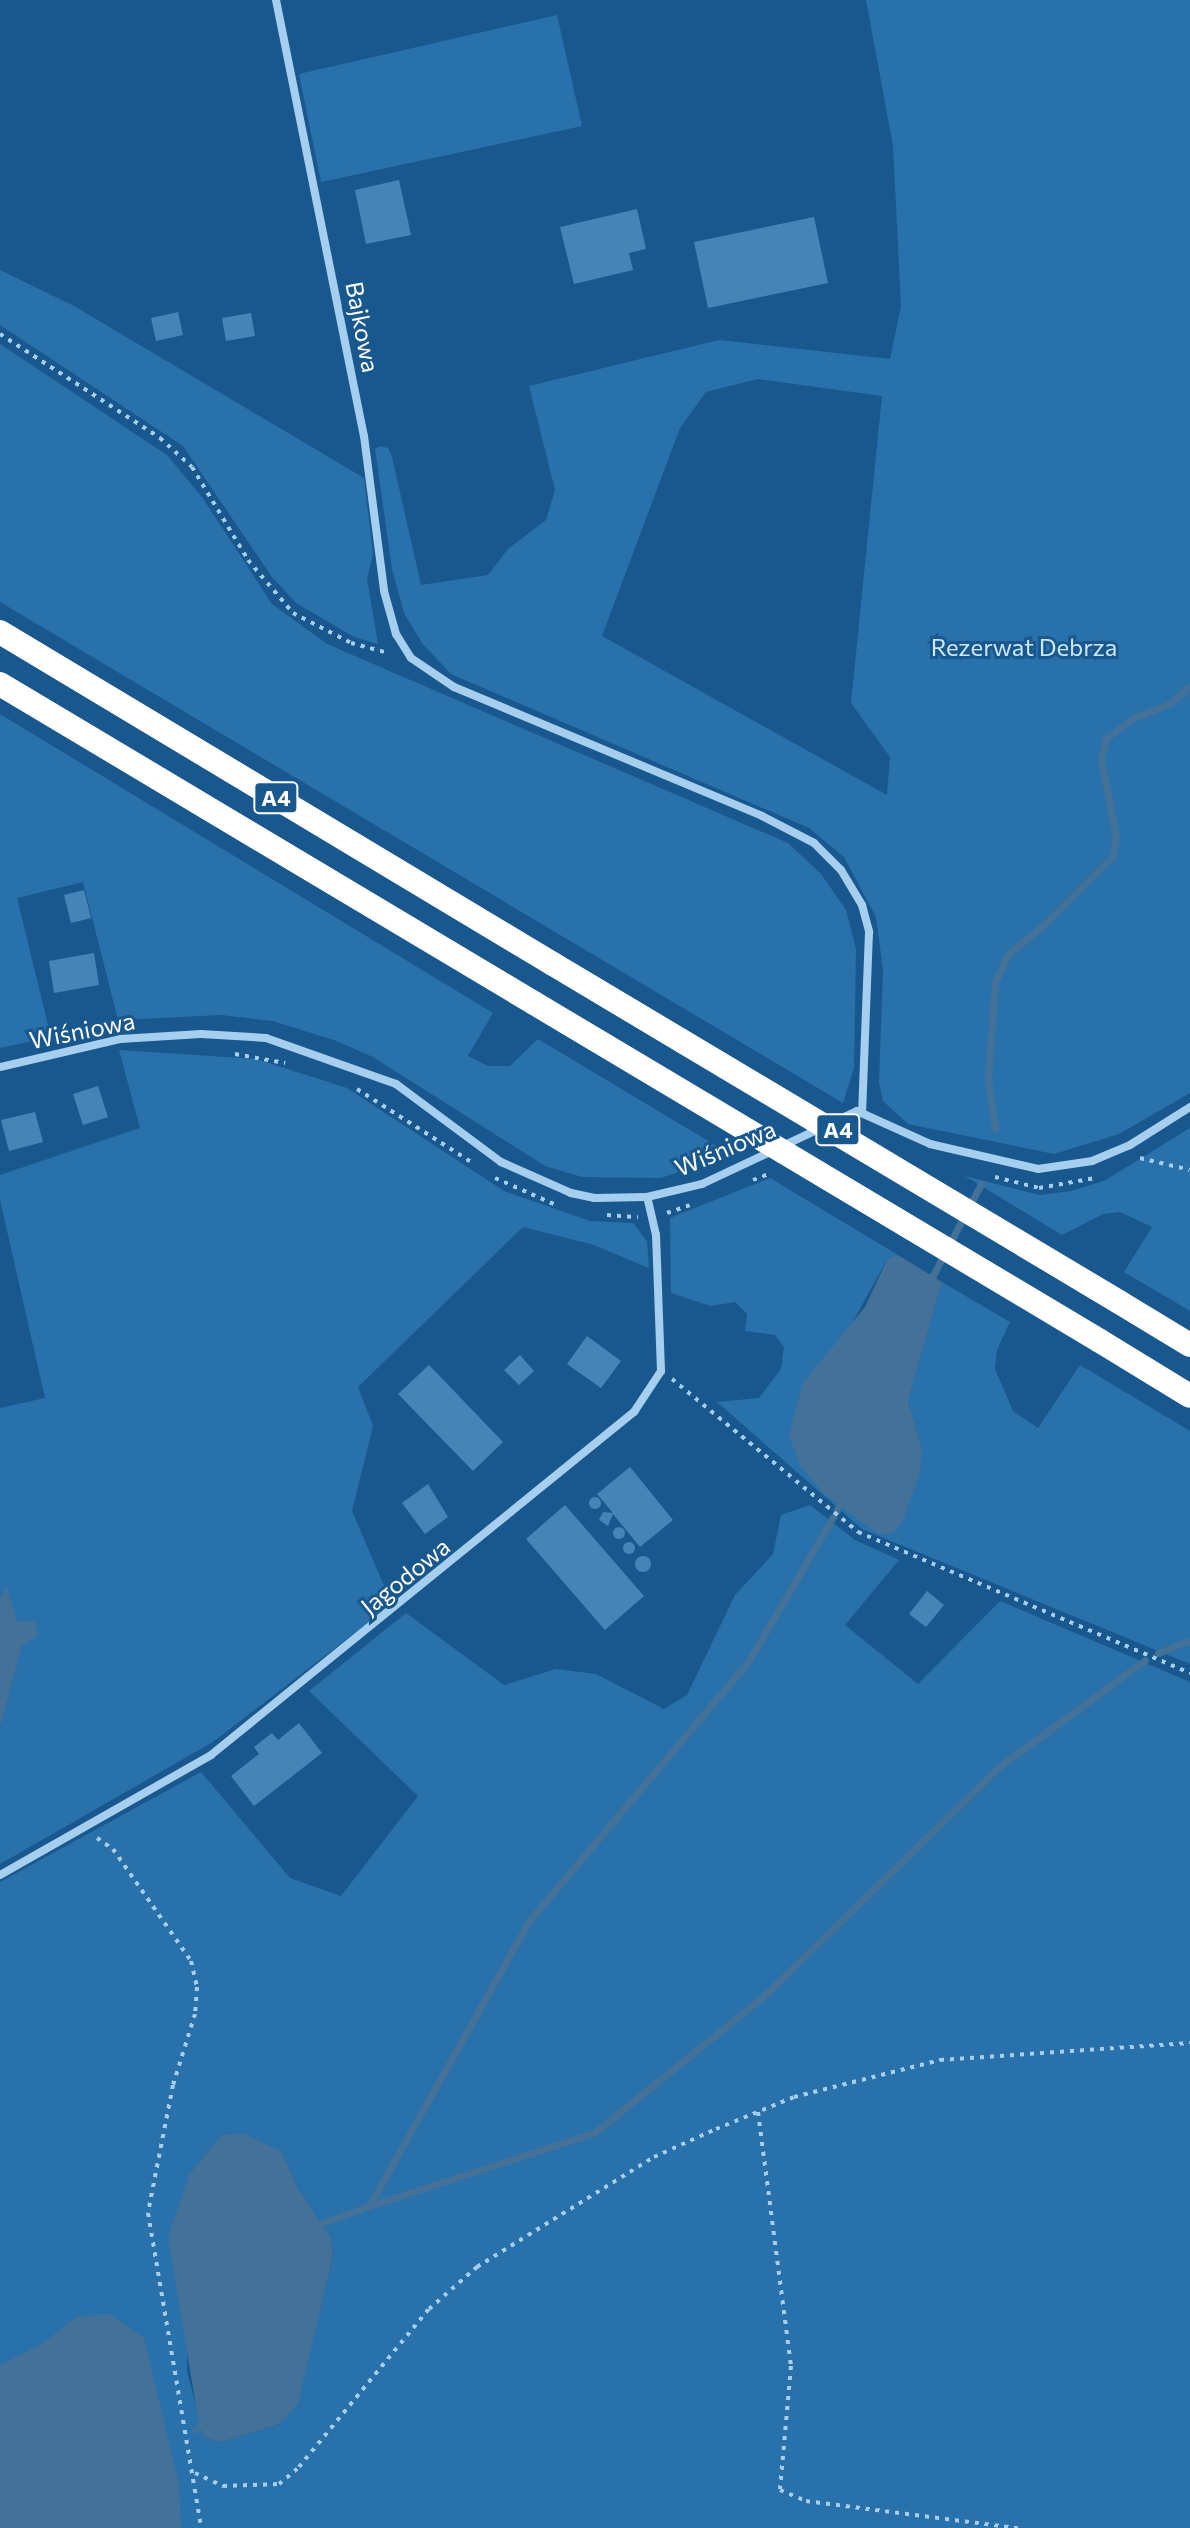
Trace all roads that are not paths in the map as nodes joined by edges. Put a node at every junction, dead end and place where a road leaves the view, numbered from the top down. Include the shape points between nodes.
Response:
1 (276, 0) edge
2 (0, 632) edge
3 (0, 684) edge
4 (0, 1067) edge
5 (1190, 1107) edge
6 (862, 1111) junction
7 (647, 1197) junction
8 (1190, 1345) edge
9 (1190, 1396) edge
10 (0, 1875) edge

1 - 6 street, Bajkowa via 364,436 384,591 396,634 411,658 468,693 762,816 814,843 841,870 862,905 869,932
2 - 8 highway, A4, bridge
3 - 9 highway, A4, bridge
4 - 7 street, Wiśniowa via 120,1039 201,1034 266,1038 396,1084 501,1162 545,1183 594,1198
5 - 6 street via 1110,1153 1065,1167 1002,1164 910,1137
6 - 7 street, Wiśniowa via 702,1184
7 - 10 street, Jagodowa via 653,1216 661,1371 634,1412 211,1755

